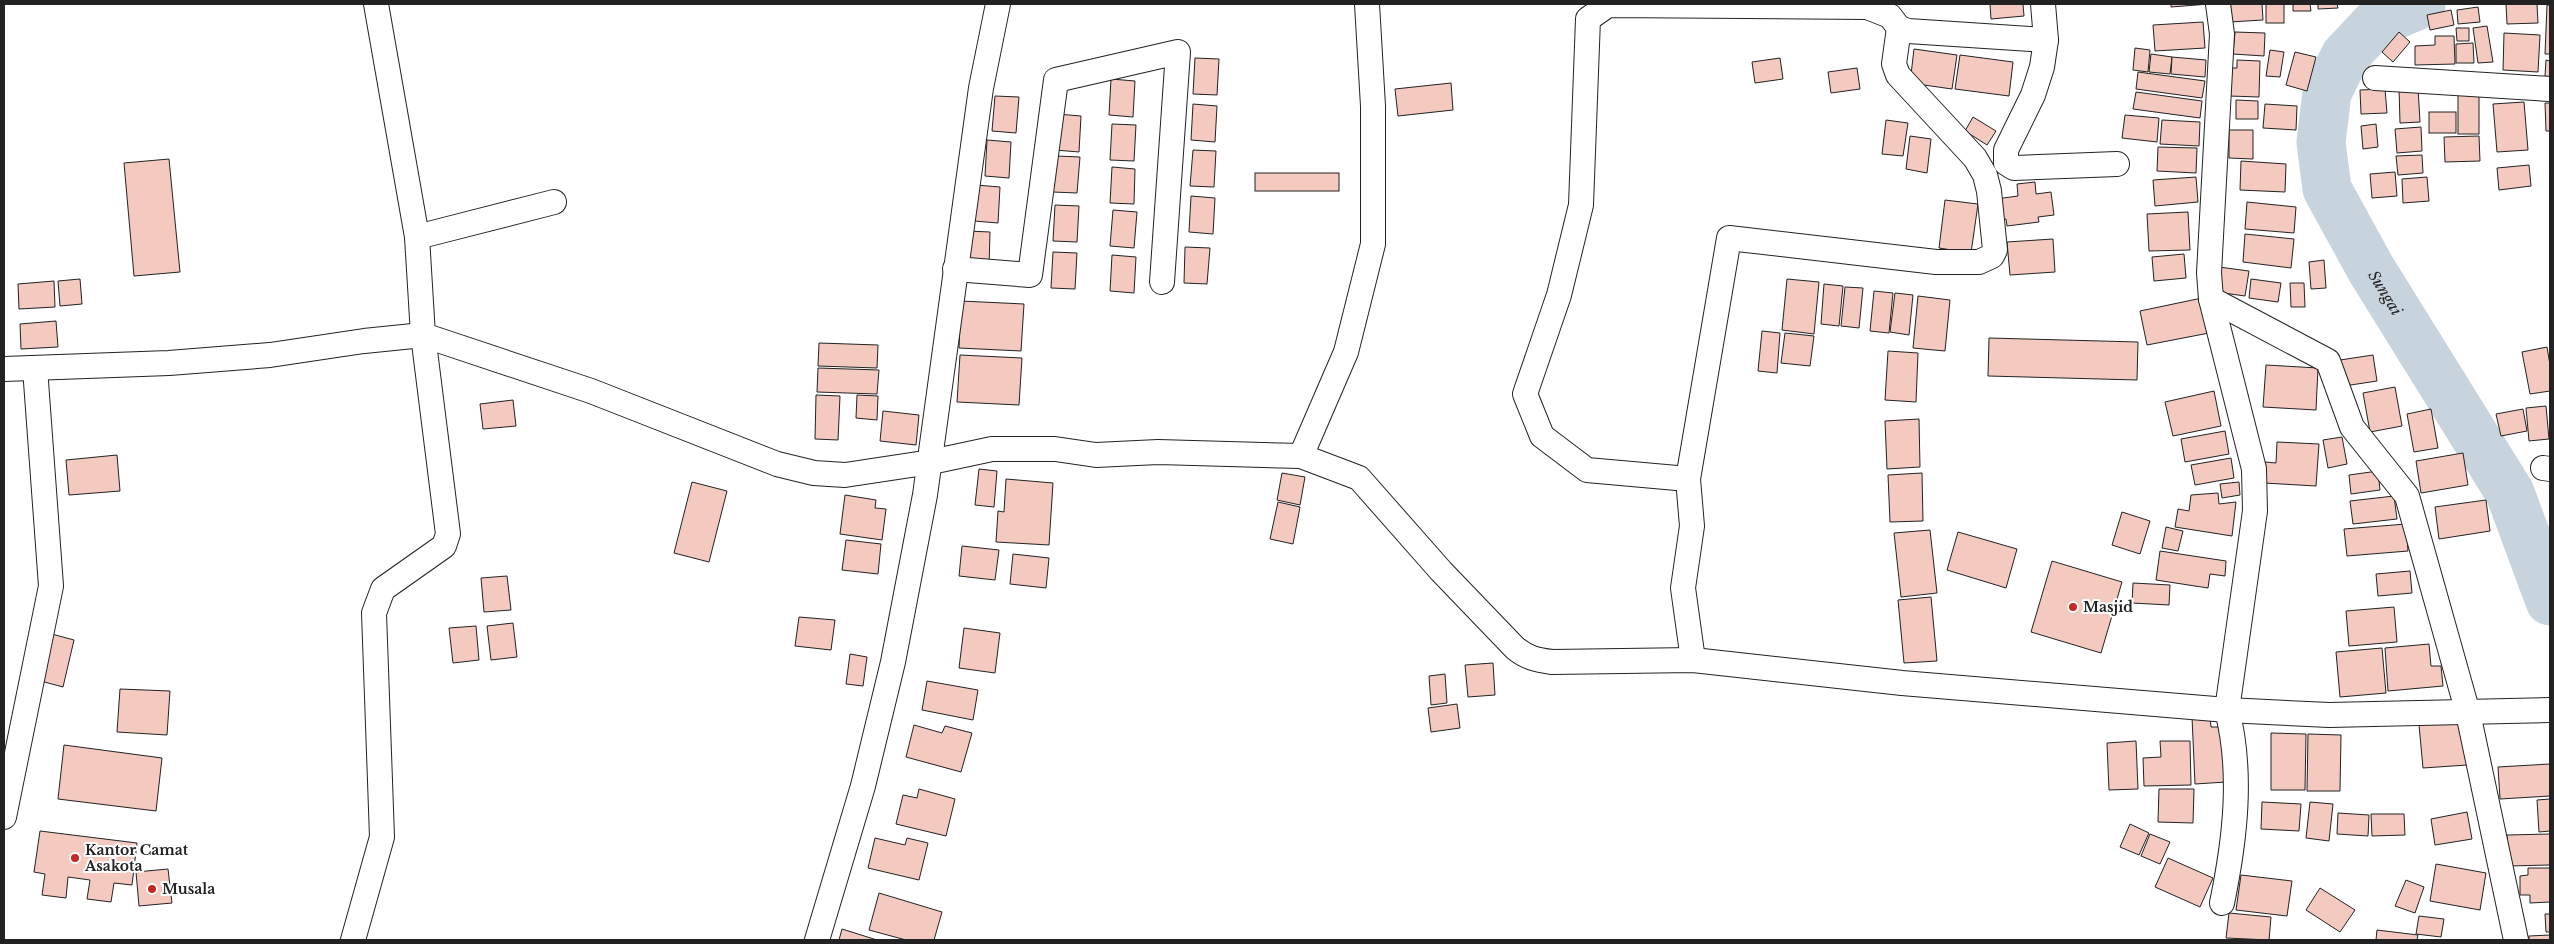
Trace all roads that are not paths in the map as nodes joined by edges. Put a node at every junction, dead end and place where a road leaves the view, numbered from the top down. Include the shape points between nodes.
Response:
1 (376, 4) edge
2 (998, 4) edge
3 (1367, 4) edge
4 (2043, 4) edge
5 (2218, 4) edge
6 (1899, 28) junction
7 (2046, 40) junction
8 (2375, 78) dead end
9 (2550, 89) edge
10 (2004, 156) junction
11 (2117, 164) dead end
12 (1985, 175) junction
13 (554, 202) dead end
14 (417, 237) junction
15 (955, 269) junction
16 (1162, 282) dead end
17 (2211, 299) junction
18 (423, 335) junction
19 (35, 368) junction
20 (4, 369) edge
21 (1301, 456) junction
22 (931, 462) junction
23 (1688, 479) junction
24 (1693, 660) junction
25 (2227, 710) junction
26 (2550, 710) edge
27 (2468, 714) junction
28 (4, 817) edge
29 (2222, 903) dead end
30 (353, 940) edge
31 (817, 940) edge
32 (2516, 940) edge

1 - 14 street
2 - 15 street via 981,88
3 - 21 street via 1373,106 1373,244 1346,352
4 - 7 street
5 - 17 street via 2222,34 2209,273
6 - 7 street via 1919,33
6 - 12 street via 1894,64 1898,75 1974,158
6 - 23 street via 1890,16 1867,7 1608,5 1588,19 1581,205 1559,295 1525,394 1542,436 1587,470
7 - 10 street via 2033,95
8 - 9 street
10 - 11 street via 2006,163 2014,168
10 - 12 street
12 - 23 street via 1996,242 1992,256 1979,262 1936,262 1729,238
13 - 14 street
14 - 18 street
15 - 16 street via 1030,275 1056,80 1178,52
15 - 22 street
17 - 25 street via 2254,469 2256,492
17 - 27 street via 2328,361 2352,427 2407,496
18 - 19 street via 252,356
18 - 22 street via 591,391 777,464 814,473 844,475
18 - 30 street via 448,534 444,546 383,589 374,613 382,837
19 - 20 street
19 - 28 street via 50,591
21 - 22 street via 1158,452 1096,455 1055,449 992,448
21 - 24 street via 1360,478 1440,571 1525,656 1552,662
22 - 31 street via 893,662 863,786
23 - 24 street via 1692,526 1683,588
24 - 25 street via 1902,683
25 - 27 street via 2329,715
25 - 29 street via 2233,733 2235,781 2233,851
26 - 27 street
27 - 32 street

